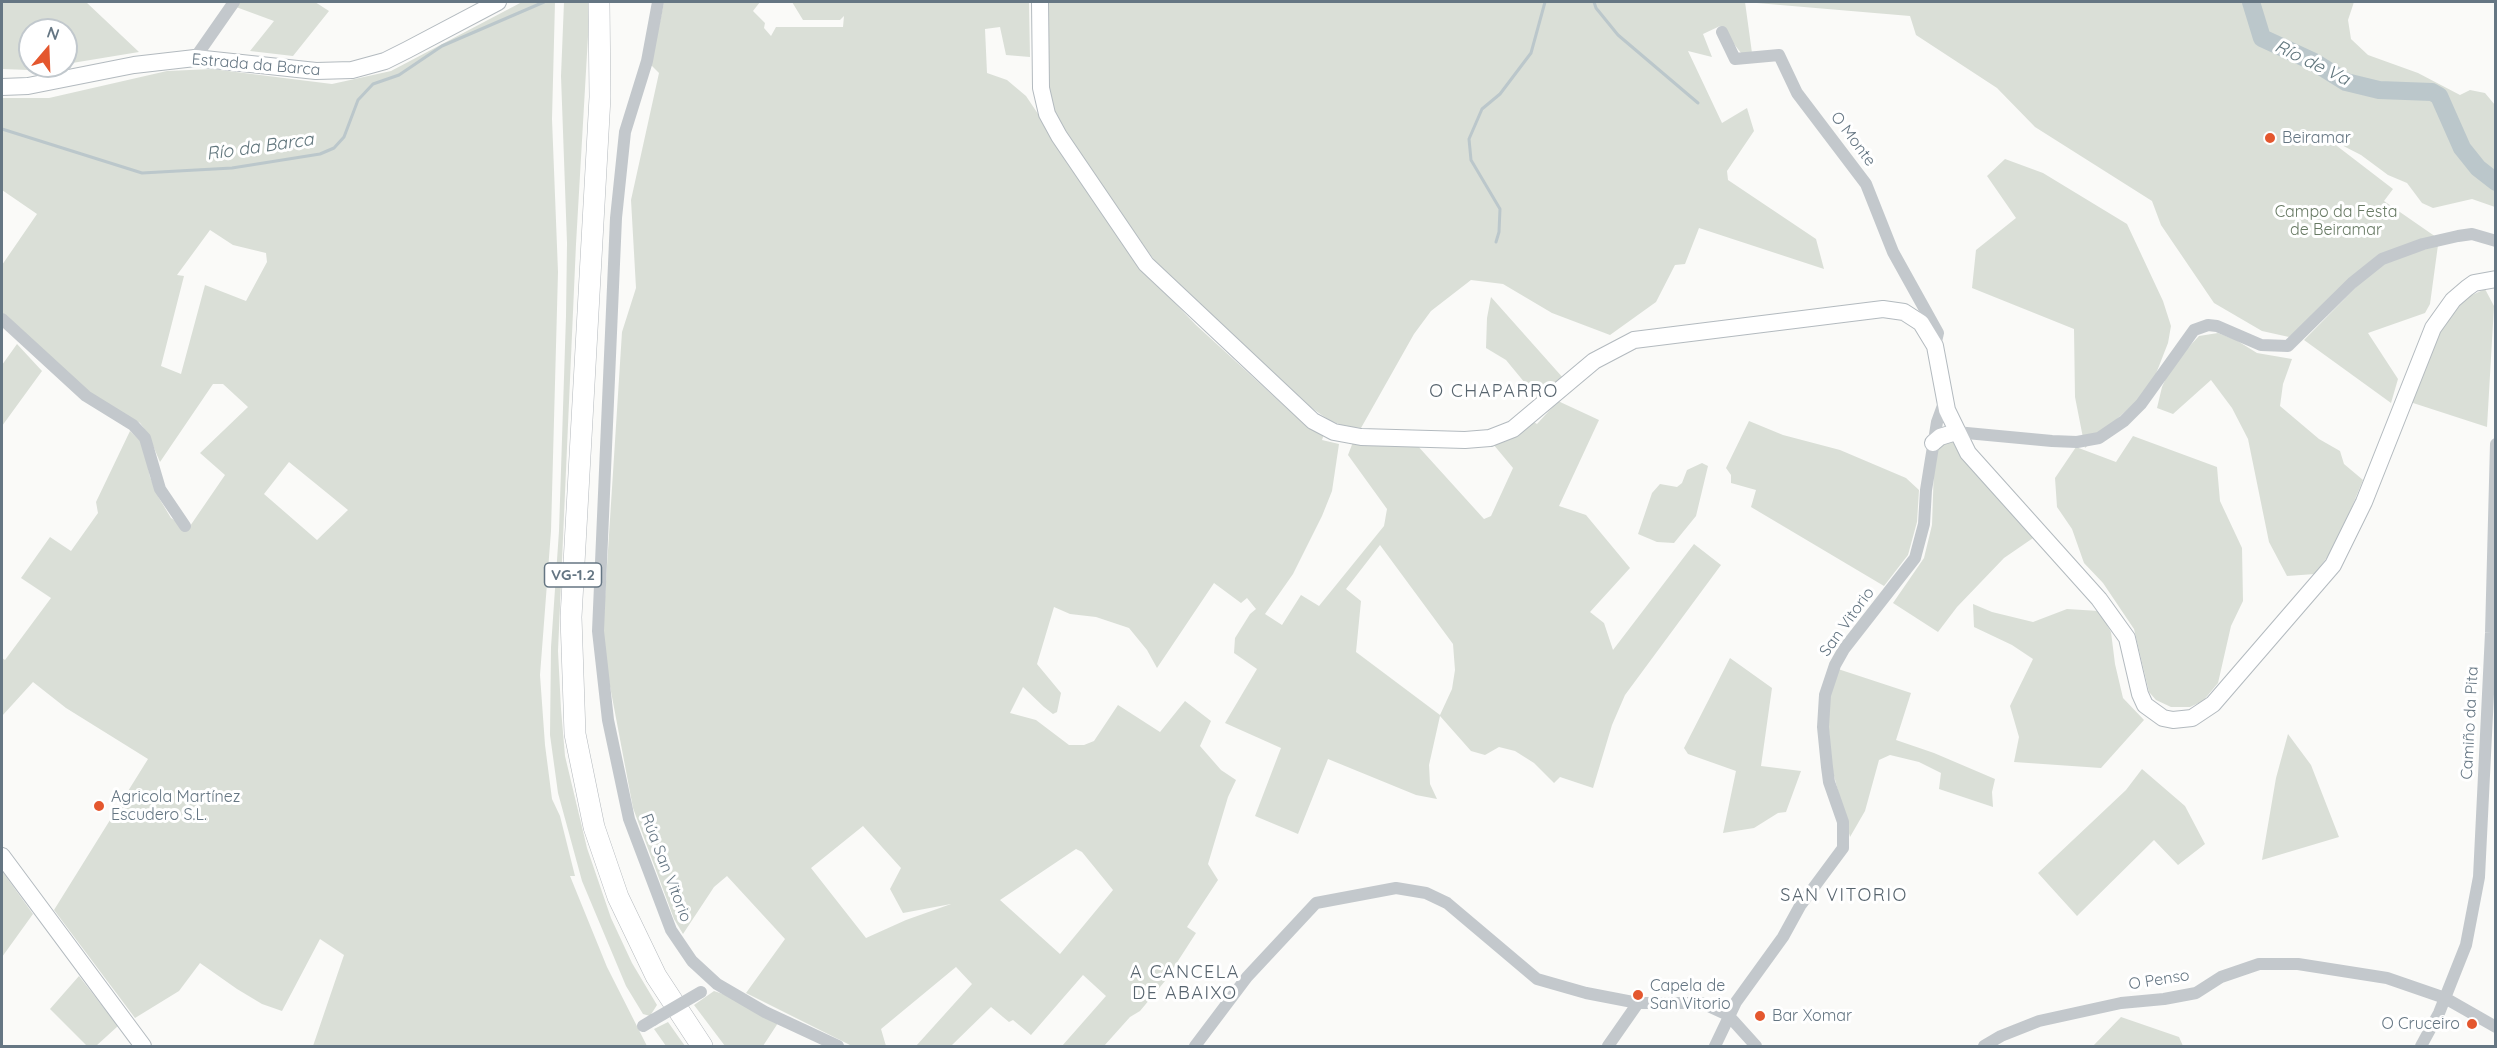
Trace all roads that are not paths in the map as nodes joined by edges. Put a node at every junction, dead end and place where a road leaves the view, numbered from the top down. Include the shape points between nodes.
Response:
1 (234, 2) edge
2 (498, 2) edge
3 (599, 2) edge
4 (658, 2) edge
5 (1040, 2) edge
6 (1722, 32) dead end
7 (195, 58) junction
8 (2, 87) edge
9 (2496, 241) edge
10 (2496, 279) edge
11 (1916, 296) junction
12 (1904, 312) junction
13 (2, 320) edge
14 (1935, 346) junction
15 (1945, 400) junction
16 (1956, 432) junction
17 (1933, 443) junction
18 (2496, 444) edge
19 (185, 526) dead end
20 (2, 856) edge
21 (717, 984) junction
22 (2445, 998) junction
23 (1638, 1003) junction
24 (1728, 1015) junction
25 (648, 1023) dead end
26 (2496, 1027) edge
27 (143, 1047) edge
28 (702, 1047) edge
29 (838, 1047) edge
30 (1195, 1047) edge
31 (1608, 1047) edge
32 (1715, 1047) edge
33 (1756, 1047) edge
34 (1984, 1047) edge
35 (2421, 1047) edge

1 - 7 street
2 - 7 street, Estrada da Barca via 407,51 352,70 316,71
3 - 28 highway, VG-1.2 via 600,97 572,617 575,734 594,827 618,897 656,976
4 - 21 street, Rúa San Vitorio via 647,60 625,132 616,218 598,631 608,720 629,819 671,930 692,961
5 - 12 street via 1040,80 1047,114 1101,199 1146,264 1170,289 1306,415 1334,432 1378,438 1490,438 1513,429 1594,361 1634,340 1883,309
6 - 11 street, O Monte via 1735,59 1779,55 1797,93 1866,184 1893,252
7 - 8 street, Estrada da Barca via 134,65 28,87
9 - 16 street via 2472,234 2458,236 2382,259 2288,346 2261,345 2217,326 2194,330 2141,404 2099,438 2052,441
10 - 16 street via 2467,288 2433,328 2357,518 2333,565 2213,704 2183,721 2163,718 2145,705 2122,628 1968,453
11 - 12 street
11 - 14 street via 1938,333
12 - 14 street via 1920,323
13 - 19 street via 86,396 133,425 145,438 160,489
14 - 15 street
15 - 16 street
15 - 17 street, San Vitorio
16 - 17 street via 1940,436
17 - 24 street, San Vitorio via 1924,524 1915,558 1844,649 1825,695 1825,748 1829,782 1843,822 1843,848
18 - 22 street, Camiño da Pita via 2479,877 2466,945
20 - 27 street
21 - 25 street, bridge
21 - 29 street, Rúa San Vitorio
22 - 26 street, O Penso
22 - 34 street, O Penso via 2387,978 2298,964 2259,964 2221,977 2196,993 2121,1003 2039,1021
22 - 35 street, Camiño da Pita
23 - 24 street via 1702,1003
23 - 30 street via 1537,979 1447,903 1426,893 1396,888 1317,903 1247,977
23 - 31 street
24 - 32 street, San Vitorio
24 - 33 street

